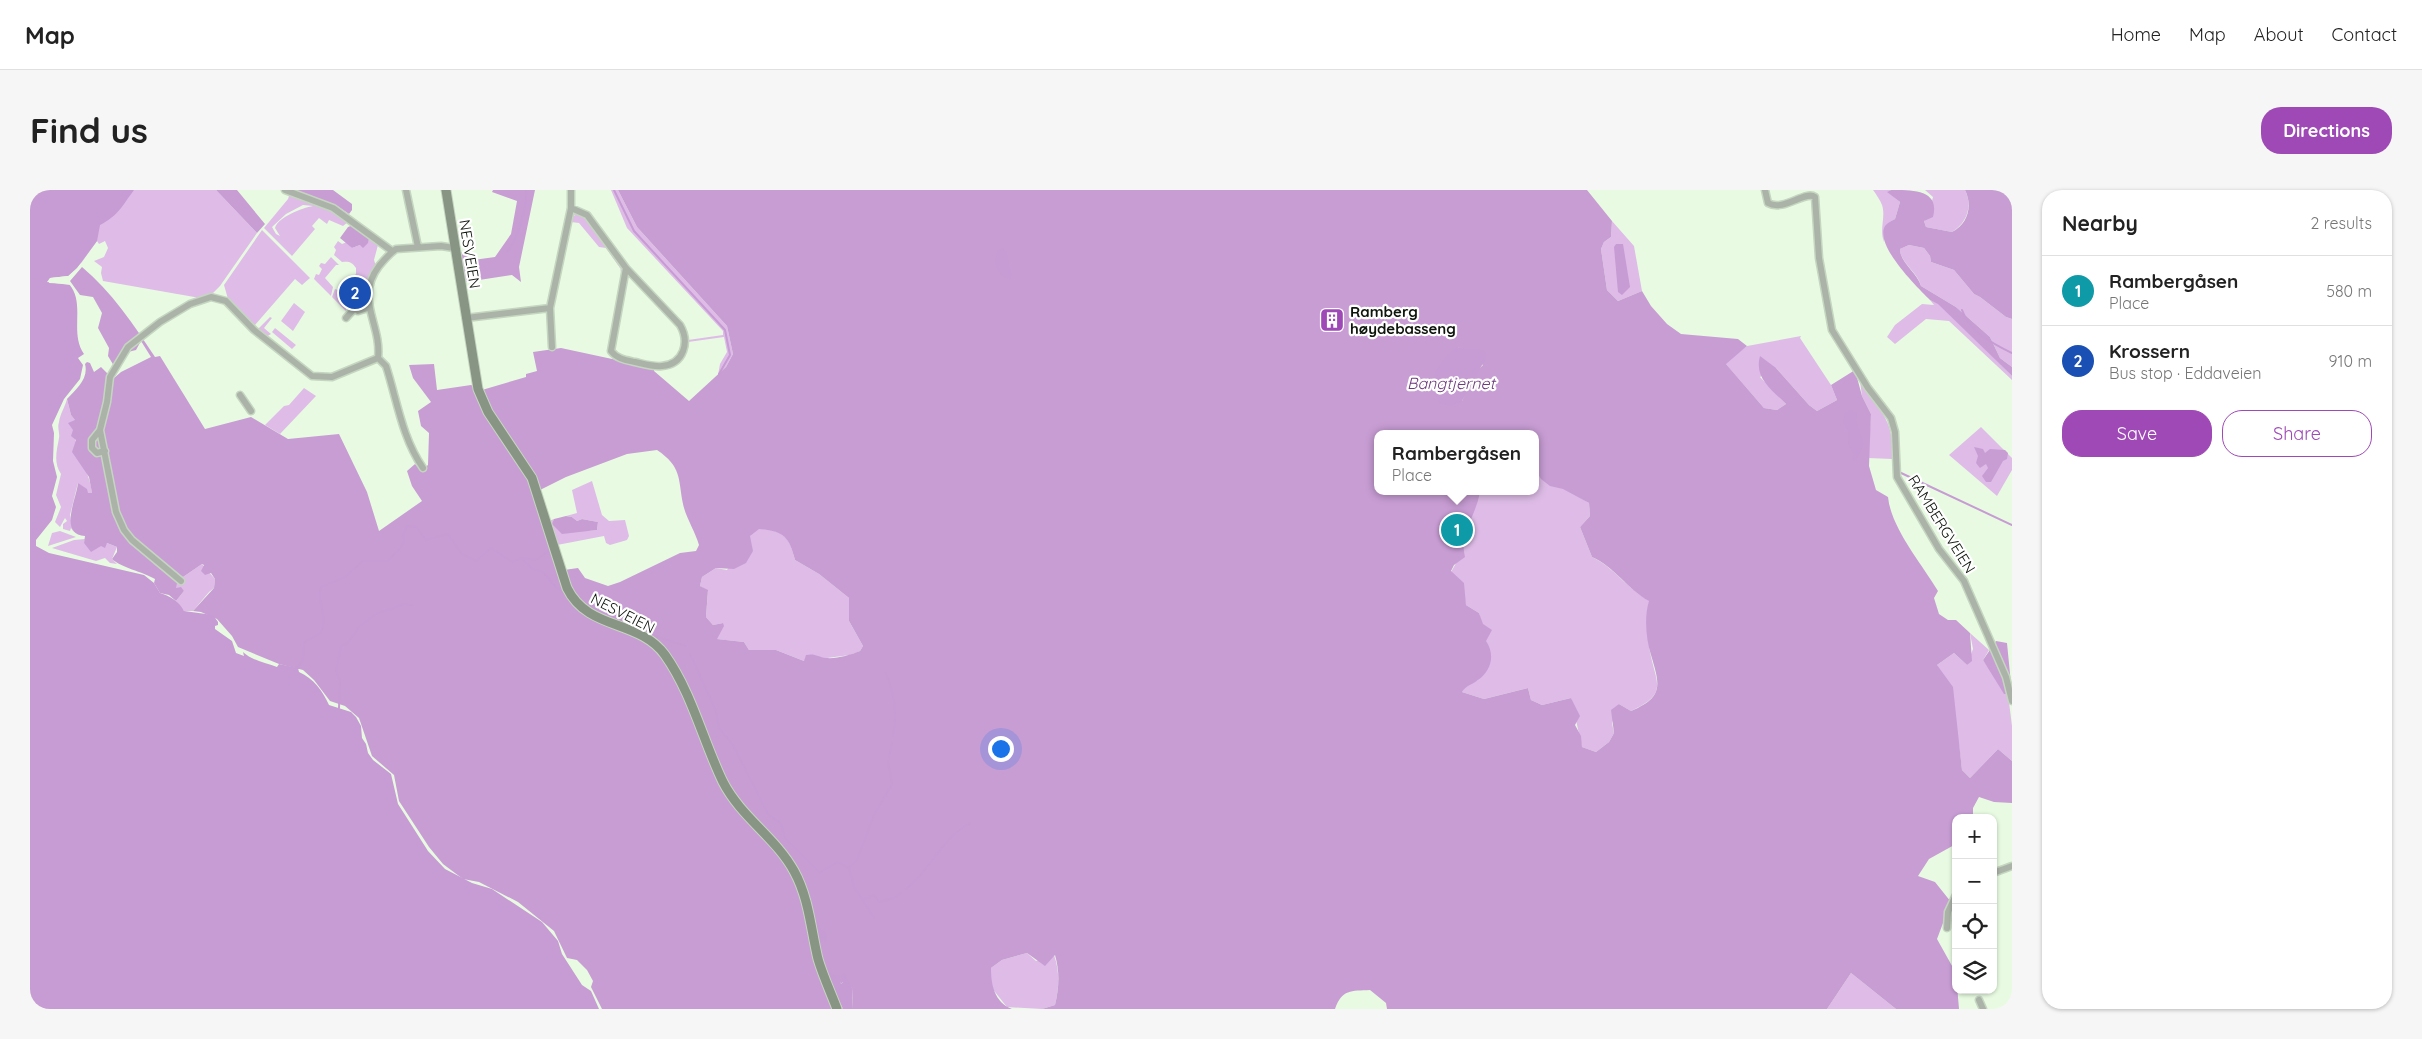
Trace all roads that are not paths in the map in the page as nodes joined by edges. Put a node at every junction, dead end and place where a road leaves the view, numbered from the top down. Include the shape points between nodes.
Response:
1 (285, 190) edge
2 (406, 190) edge
3 (446, 190) edge
4 (571, 190) edge
5 (1765, 190) edge
6 (571, 208) junction
7 (454, 245) junction
8 (418, 247) junction
9 (392, 251) junction
10 (626, 268) junction
11 (368, 292) junction
12 (368, 308) junction
13 (550, 308) junction
14 (354, 309) junction
15 (346, 318) dead end
16 (466, 318) junction
17 (552, 347) dead end
18 (378, 358) junction
19 (240, 395) dead end
20 (252, 411) dead end
21 (100, 430) junction
22 (105, 451) junction
23 (423, 468) dead end
24 (181, 581) dead end
25 (2012, 701) edge
26 (2012, 866) edge
27 (1997, 872) edge
28 (1952, 904) edge
29 (1947, 928) dead end
30 (1979, 1000) dead end
31 (837, 1009) edge
32 (1983, 1009) edge

1 - 9 street via 333,208
2 - 8 street
3 - 7 main road, NESVEIEN
4 - 6 street
5 - 25 street, RAMBERGVEIEN via 1768,203 1775,206 1810,195 1816,197 1819,258 1832,330 1891,418 1895,432 1897,477 1940,551 1964,581 2006,677
6 - 10 street via 587,215
6 - 13 street
7 - 8 street
7 - 16 main road, NESVEIEN
8 - 9 street
9 - 11 street via 375,271
10 - 10 street via 683,331 684,351 673,363 654,366 619,358 611,351
11 - 12 street
11 - 14 street via 353,298 351,304
12 - 14 street
12 - 18 street via 379,348
13 - 16 street
13 - 17 street
14 - 15 street
16 - 31 main road, NESVEIEN via 481,399 532,478 570,594 591,615 646,638 664,654 680,681 724,784 794,871 804,895 819,962
18 - 21 street via 332,377 312,376 254,330 226,302 208,297 155,324 128,347 110,377
18 - 23 street via 386,366 413,452
19 - 20 street
21 - 22 street
21 - 22 street via 92,440 92,448 97,453
22 - 24 street via 116,512 124,530
26 - 27 street
28 - 29 street
30 - 32 street

